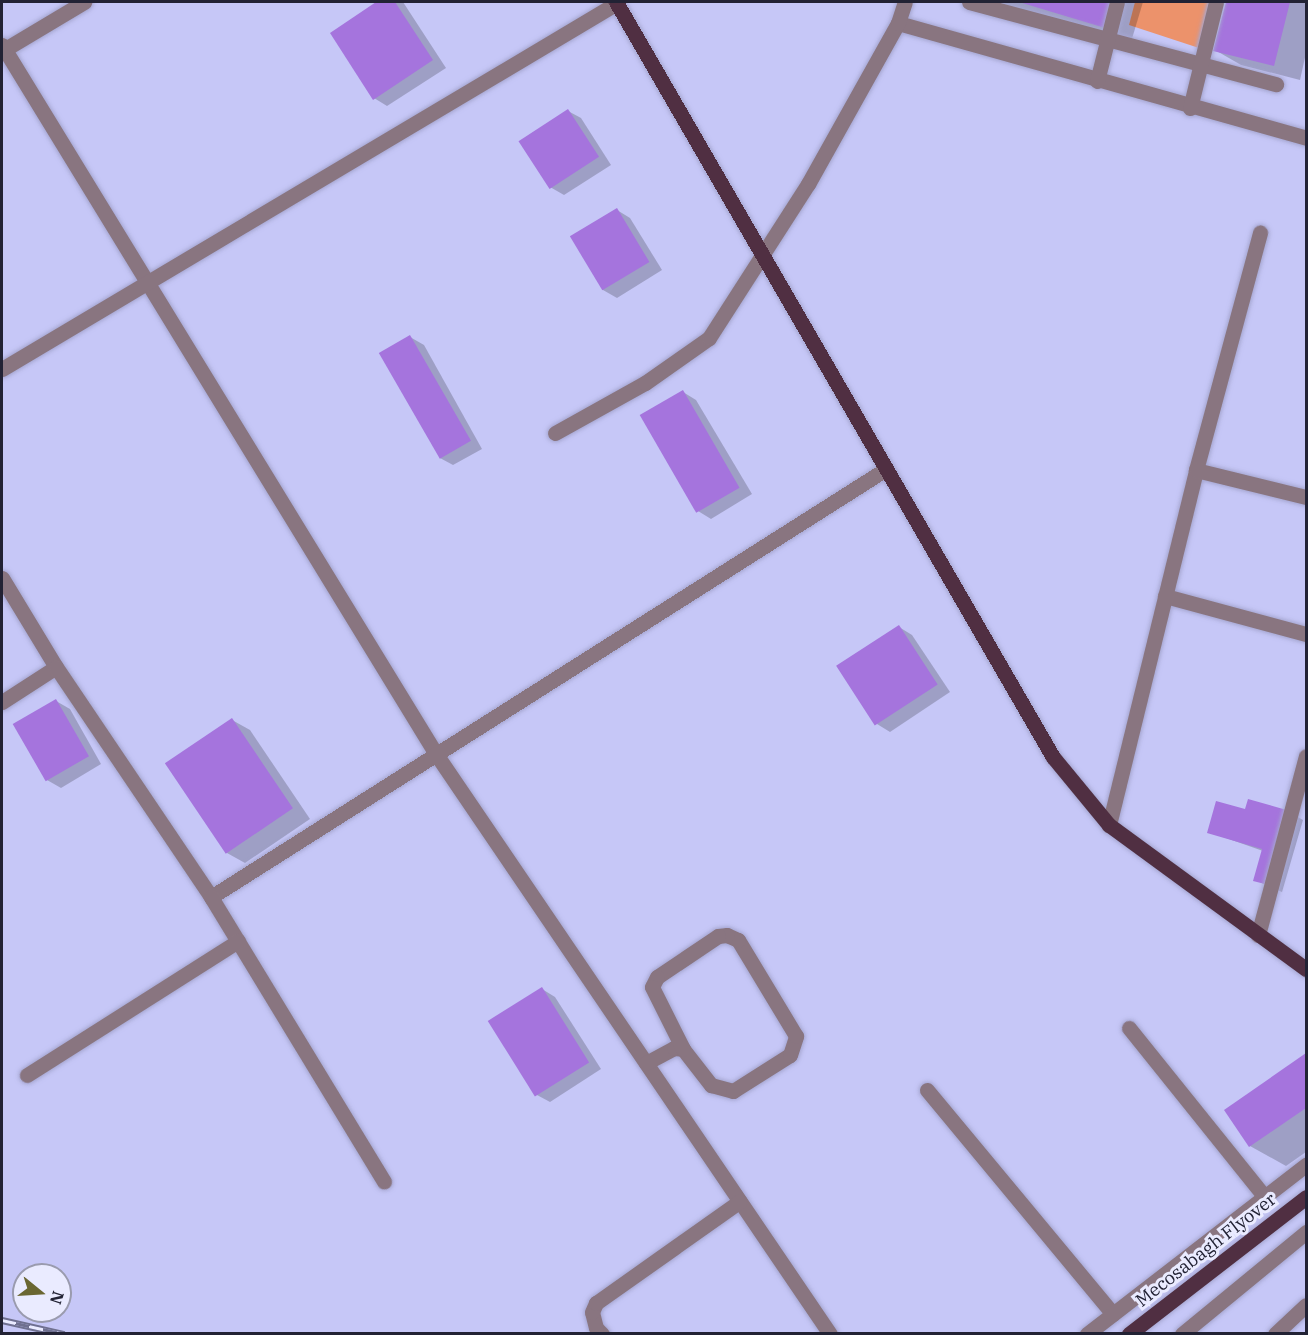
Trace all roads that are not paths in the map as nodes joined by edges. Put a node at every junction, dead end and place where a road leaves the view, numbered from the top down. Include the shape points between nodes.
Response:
1 (84, 2) edge
2 (616, 2) edge
3 (905, 2) edge
4 (969, 2) edge
5 (1117, 2) edge
6 (1216, 2) edge
7 (898, 23) junction
8 (1107, 38) junction
9 (2, 49) edge
10 (1201, 63) junction
11 (1096, 81) junction
12 (1276, 84) dead end
13 (1190, 108) junction
14 (1306, 138) edge
15 (1260, 232) dead end
16 (761, 253) junction
17 (147, 283) junction
18 (2, 369) edge
19 (555, 433) dead end
20 (886, 469) junction
21 (1196, 470) junction
22 (1306, 497) edge
23 (2, 578) edge
24 (1165, 596) junction
25 (1306, 634) edge
26 (56, 667) junction
27 (2, 702) edge
28 (436, 754) junction
29 (1306, 756) edge
30 (1109, 825) junction
31 (211, 897) junction
32 (1258, 935) junction
33 (238, 941) junction
34 (1306, 969) edge
35 (1129, 1028) dead end
36 (683, 1049) junction
37 (646, 1064) junction
38 (27, 1075) dead end
39 (927, 1089) dead end
40 (1306, 1165) edge
41 (384, 1182) dead end
42 (1265, 1197) junction
43 (1306, 1197) edge
44 (740, 1201) junction
45 (1306, 1235) edge
46 (1306, 1305) edge
47 (1113, 1314) junction
48 (602, 1334) edge
49 (830, 1334) edge
50 (1087, 1334) edge
51 (1129, 1334) edge
52 (1182, 1334) edge
53 (1275, 1334) edge

1 - 9 street
2 - 16 main road
2 - 17 street
3 - 7 street
4 - 8 street
5 - 8 street
6 - 10 street
7 - 11 street
7 - 16 street via 807,184
8 - 10 street
8 - 11 street
9 - 17 street
10 - 12 street
10 - 13 street
11 - 13 street
13 - 14 street
15 - 21 street
16 - 19 street via 709,339 645,383
16 - 20 main road
17 - 18 street
17 - 28 street
20 - 28 street
20 - 30 main road via 1053,757
21 - 22 street
21 - 24 street
23 - 26 street
24 - 25 street
24 - 30 street
26 - 27 street
26 - 31 street
28 - 31 street
28 - 37 street
29 - 32 street
30 - 32 main road
31 - 33 street
32 - 34 main road
33 - 38 street
33 - 41 street
35 - 42 street
36 - 36 street via 711,1085 733,1091 790,1055 794,1047 796,1036 738,940 728,935 718,936 657,977 652,987
36 - 37 street via 674,1048
37 - 44 street
39 - 47 street
40 - 42 street
42 - 47 street
43 - 51 main road, Mecosabagh Flyover
44 - 48 street via 596,1303 592,1312
44 - 49 street
45 - 52 street
46 - 53 street
47 - 50 street

